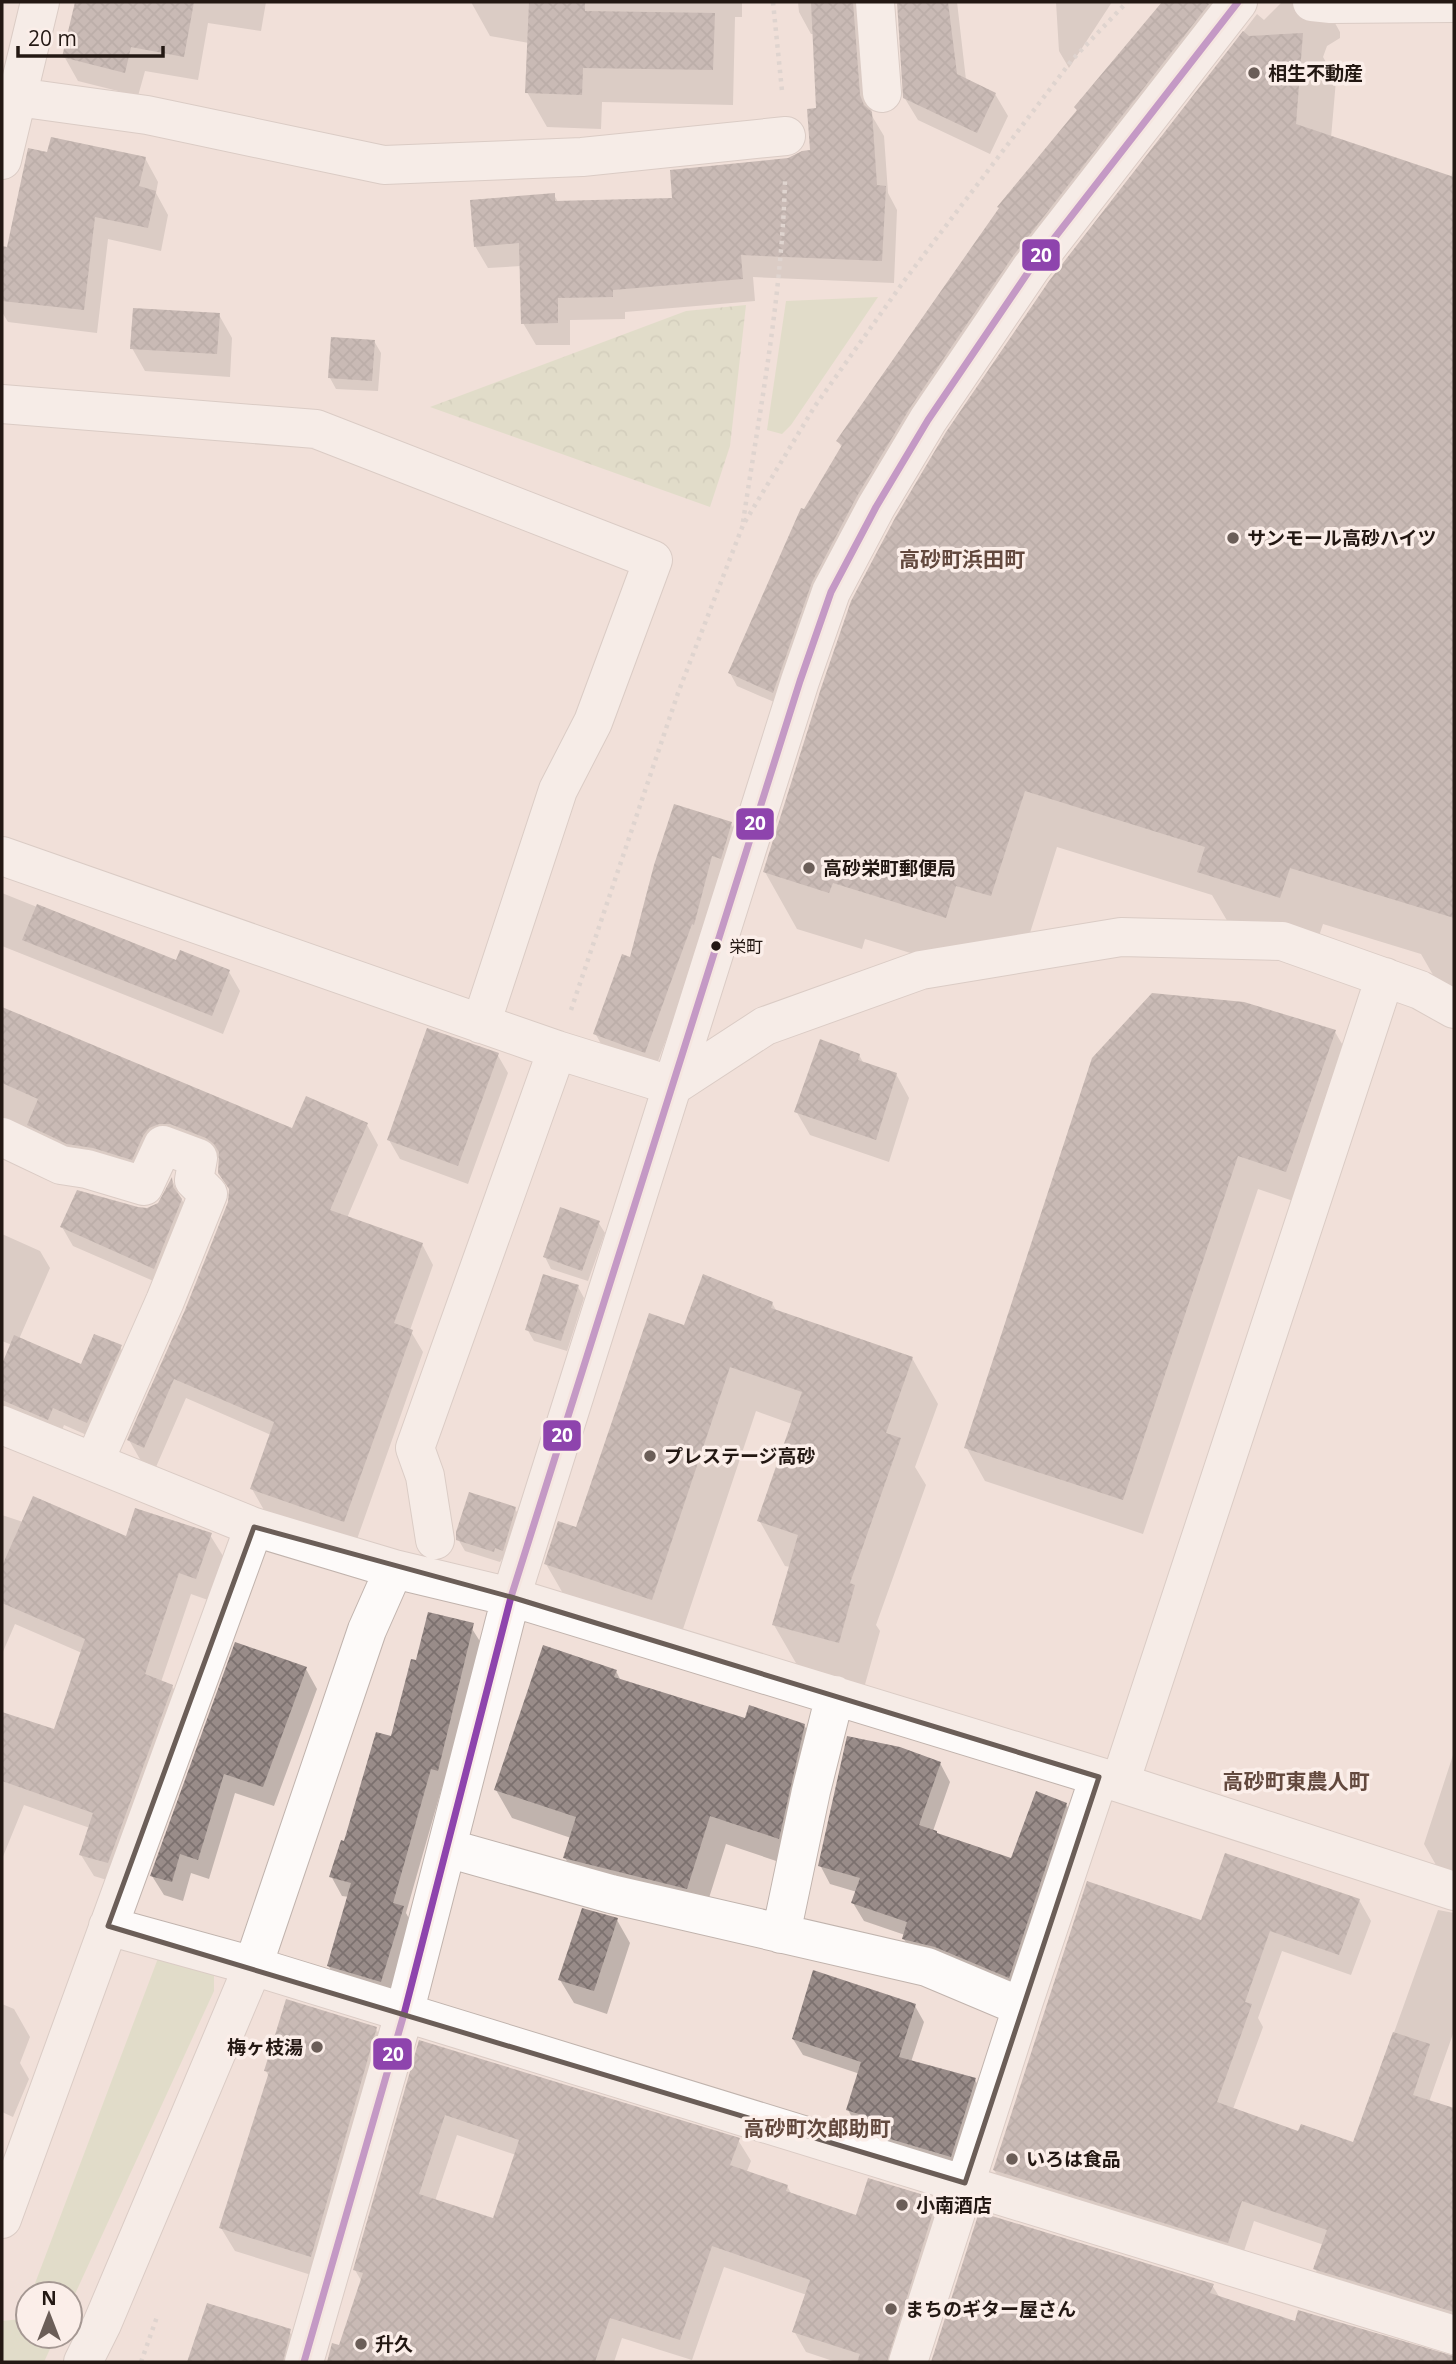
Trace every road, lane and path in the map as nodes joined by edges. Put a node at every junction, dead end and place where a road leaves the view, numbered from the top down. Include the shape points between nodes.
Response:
1 (40, 2) edge
2 (773, 2) edge
3 (875, 2) edge
4 (1127, 2) edge
5 (1238, 2) edge
6 (1312, 2) edge
7 (1454, 3) edge
8 (882, 93) dead end
9 (17, 97) junction
10 (786, 136) junction
11 (2, 160) edge
12 (2, 404) edge
13 (743, 525) junction
14 (2, 856) edge
15 (1385, 977) junction
16 (1454, 1009) edge
17 (481, 1024) junction
18 (557, 1051) junction
19 (673, 1086) junction
20 (2, 1137) edge
21 (2, 1424) edge
22 (94, 1462) junction
23 (254, 1527) junction
24 (435, 1540) dead end
25 (394, 1569) junction
26 (511, 1597) junction
27 (835, 1695) junction
28 (1109, 1780) junction
29 (447, 1848) junction
30 (1454, 1891) edge
31 (108, 1926) junction
32 (781, 1934) junction
33 (253, 1966) junction
34 (1022, 2007) junction
35 (404, 2014) junction
36 (965, 2183) junction
37 (2, 2219) edge
38 (102, 2324) junction
39 (1454, 2335) edge
40 (83, 2362) edge
41 (100, 2362) edge
42 (304, 2362) edge
43 (908, 2362) edge

1 - 9 street
2 - 10 path
3 - 8 street
4 - 13 path via 1072,60 904,281 815,405
5 - 19 street via 1031,268 928,420 869,519 831,592 800,681
6 - 7 street
9 - 10 street via 147,115 384,165 582,157
9 - 11 street
10 - 13 path via 784,218
12 - 17 street via 316,429 653,560 593,722 558,790
13 - 18 path via 678,693
14 - 17 street
15 - 16 street
15 - 19 street via 1282,941 1121,937 921,970 765,1026
15 - 28 street
17 - 18 street
18 - 19 street
18 - 24 street via 415,1448 425,1476
19 - 26 street
20 - 22 street via 61,1165 144,1186 163,1145 198,1158 194,1180 208,1194
21 - 22 street
22 - 23 street
23 - 25 street
23 - 31 street
25 - 26 street
25 - 33 street via 367,1630
26 - 27 street
26 - 29 street
27 - 28 street
27 - 32 street
28 - 30 street
28 - 34 street
29 - 32 street via 611,1894
29 - 35 street
31 - 33 street
31 - 37 street
32 - 34 street via 927,1967
33 - 35 street
33 - 38 street
34 - 36 street
35 - 36 street
35 - 42 street
36 - 39 street
36 - 43 street
38 - 40 street
38 - 41 street

